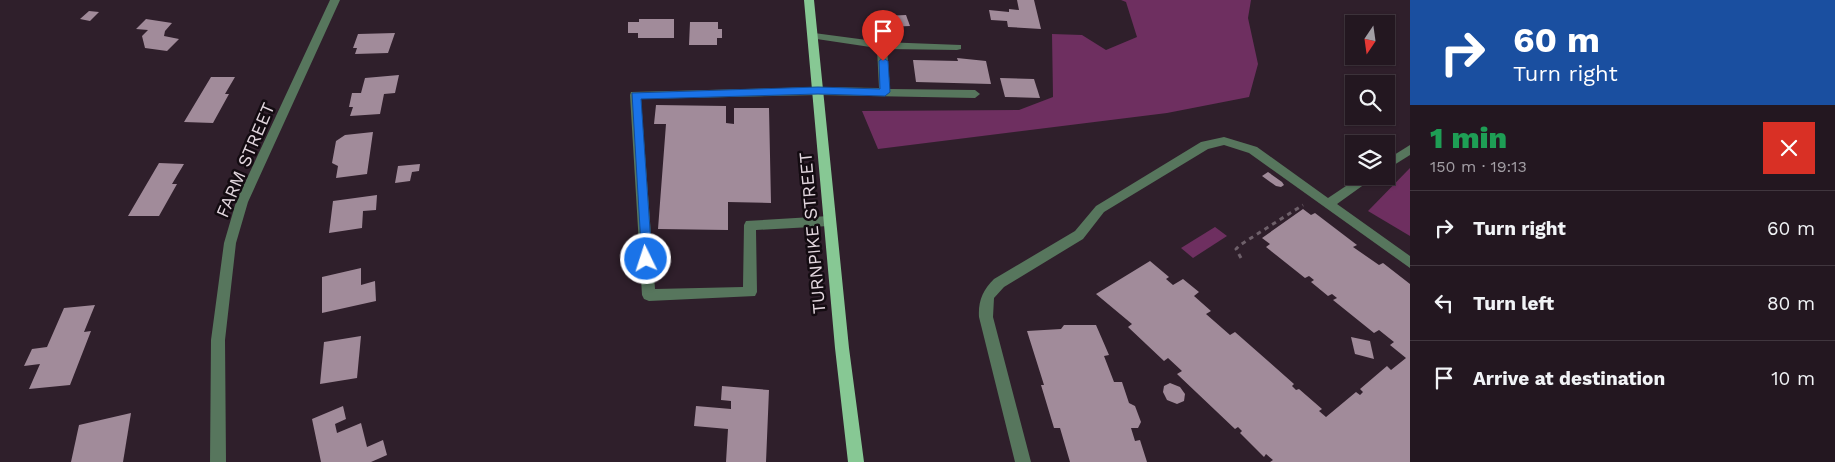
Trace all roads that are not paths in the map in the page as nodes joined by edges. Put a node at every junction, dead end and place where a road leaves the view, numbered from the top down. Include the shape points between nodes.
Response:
1 (335, 0) edge
2 (809, 0) edge
3 (814, 36) junction
4 (882, 45) junction
5 (957, 47) dead end
6 (818, 91) junction
7 (885, 92) junction
8 (975, 94) dead end
9 (1410, 149) edge
10 (1395, 160) edge
11 (1356, 185) edge
12 (1328, 204) junction
13 (829, 221) junction
14 (1410, 263) edge
15 (218, 462) edge
16 (856, 462) edge
17 (1023, 462) edge

1 - 15 street, FARM STREET via 242,202 230,243 218,340
2 - 3 main road, TURNPIKE STREET
3 - 4 street
3 - 6 main road, TURNPIKE STREET
4 - 5 street
4 - 7 street
6 - 7 street
6 - 13 main road, TURNPIKE STREET
6 - 13 street via 636,95 649,295 750,292 750,225
7 - 8 street
9 - 10 street
11 - 12 street
12 - 14 street
12 - 17 street via 1253,150 1231,142 1210,142 1100,209 1082,233 1019,270 990,292 985,309
13 - 16 main road, TURNPIKE STREET

